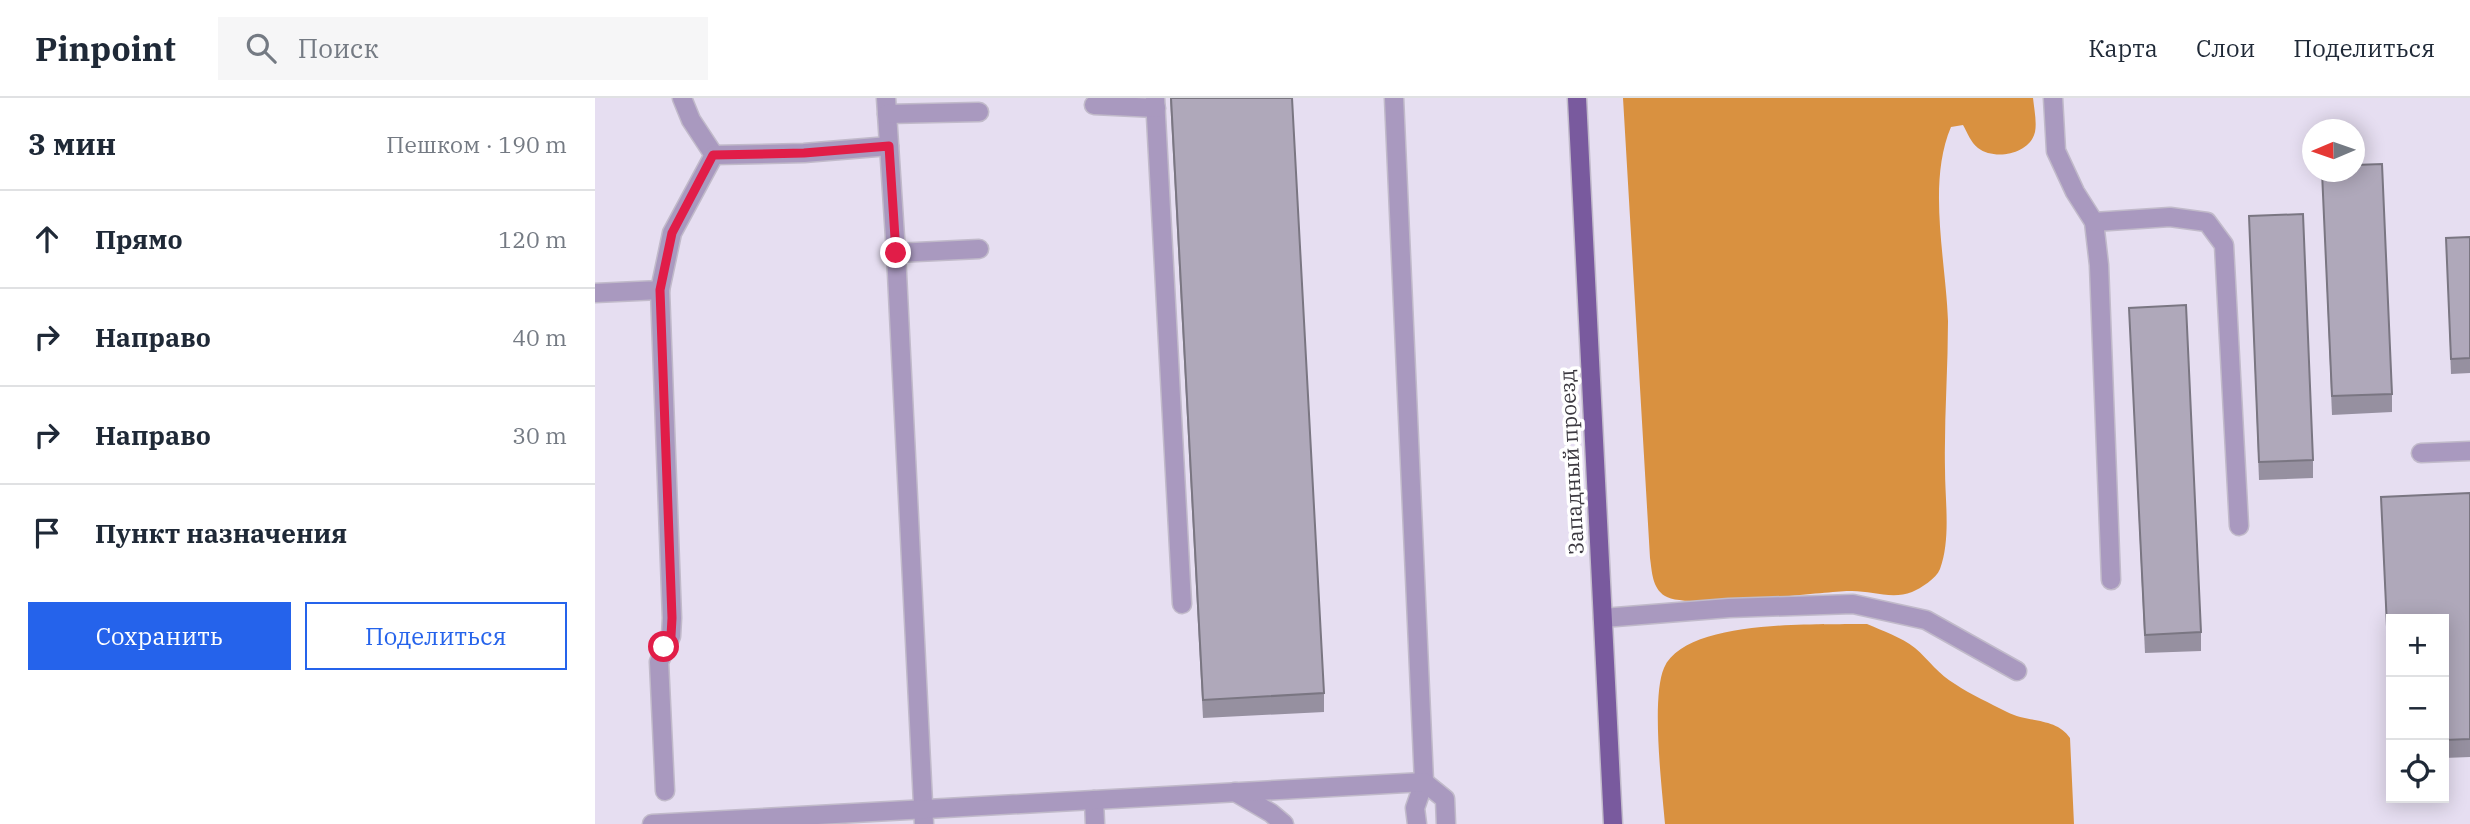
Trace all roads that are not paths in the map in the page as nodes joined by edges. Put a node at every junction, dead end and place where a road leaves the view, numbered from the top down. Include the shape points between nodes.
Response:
1 (682, 98) edge
2 (1394, 98) edge
3 (1577, 98) edge
4 (2053, 98) edge
5 (1156, 103) edge
6 (1094, 105) dead end
7 (886, 106) edge
8 (979, 112) dead end
9 (889, 146) junction
10 (713, 155) junction
11 (2094, 222) junction
12 (979, 248) dead end
13 (896, 253) junction
14 (660, 290) junction
15 (595, 293) edge
16 (2470, 451) edge
17 (2421, 453) dead end
18 (2239, 526) dead end
19 (2111, 580) dead end
20 (1182, 604) dead end
21 (1603, 618) junction
22 (2017, 671) dead end
23 (1424, 782) junction
24 (665, 791) dead end
25 (1235, 792) junction
26 (1094, 800) junction
27 (924, 817) edge
28 (792, 820) edge
29 (681, 823) edge
30 (652, 824) edge
31 (1095, 824) edge
32 (1284, 824) edge
33 (1417, 824) edge
34 (1447, 824) edge
35 (1613, 824) edge

1 - 10 lane
2 - 23 lane
3 - 21 main road, Западный проезд
4 - 11 lane via 2056,151
5 - 6 lane
5 - 20 lane
7 - 8 lane
7 - 9 lane
9 - 10 lane
9 - 13 lane
10 - 14 lane via 672,233
11 - 18 lane via 2170,217 2207,222 2224,245
11 - 19 lane
12 - 13 lane
13 - 27 lane
14 - 15 lane
14 - 24 lane via 672,618 671,636 659,662
16 - 17 lane
21 - 22 lane via 1853,604 1926,620
21 - 35 main road, Западный проезд
23 - 25 lane
23 - 33 lane via 1415,807
23 - 34 lane via 1445,799
25 - 26 lane
25 - 32 lane
26 - 27 lane
26 - 31 lane
27 - 28 lane
28 - 29 lane
29 - 30 lane

